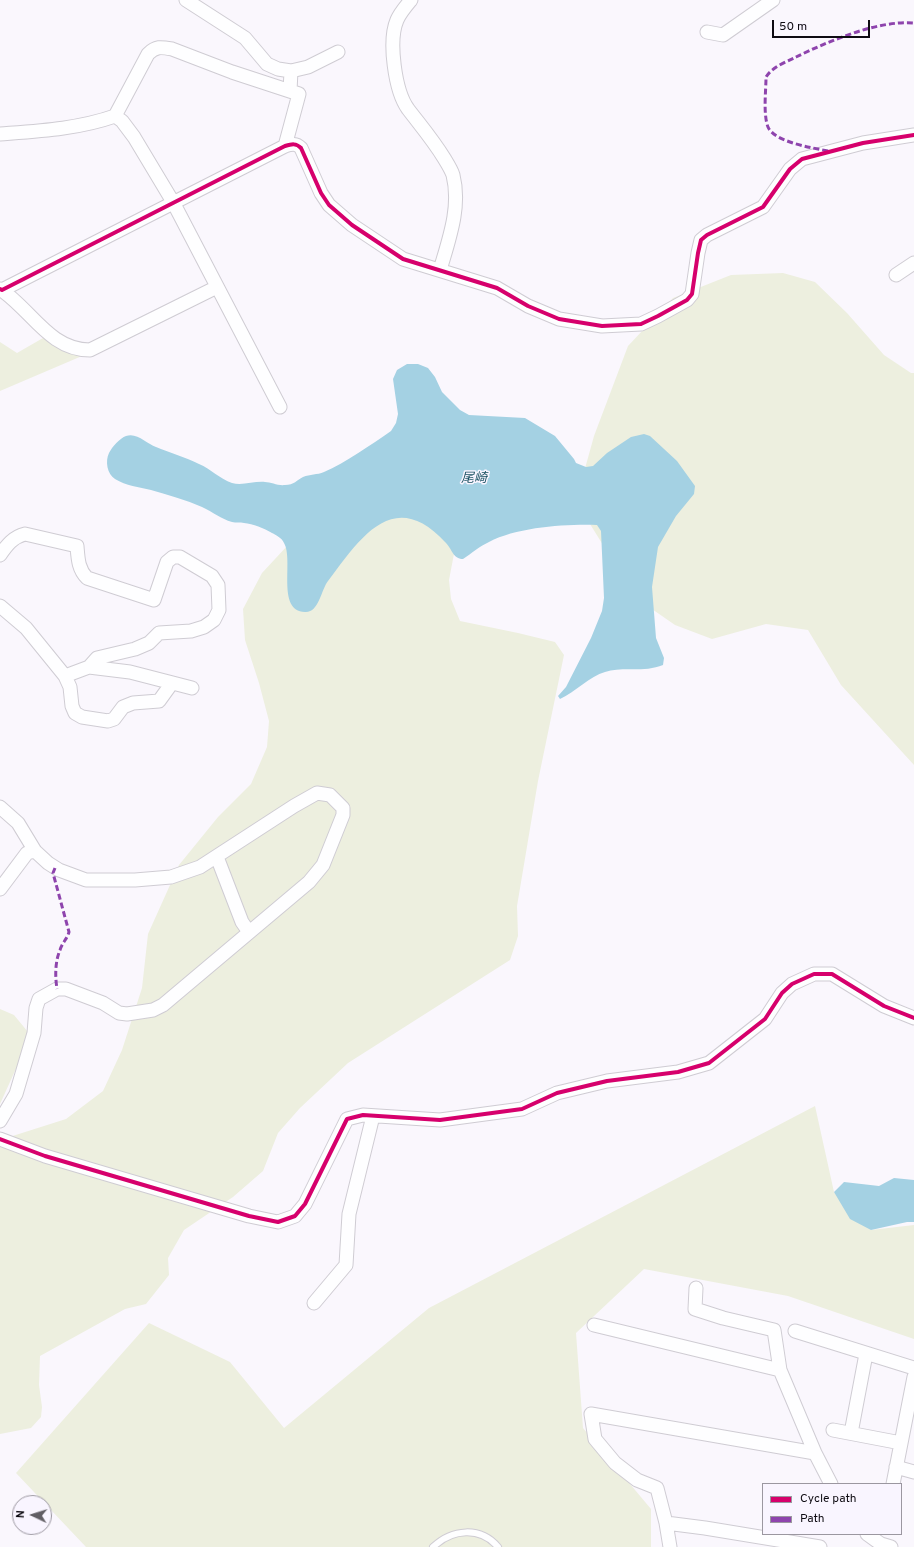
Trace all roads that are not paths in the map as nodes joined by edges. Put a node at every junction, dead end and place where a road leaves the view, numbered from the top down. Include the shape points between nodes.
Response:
1 (186, 0) edge
2 (411, 0) edge
3 (773, 0) edge
4 (707, 32) dead end
5 (338, 52) dead end
6 (291, 71) junction
7 (290, 91) junction
8 (115, 116) junction
9 (0, 134) edge
10 (914, 135) edge
11 (286, 146) junction
12 (173, 202) junction
13 (914, 263) edge
14 (440, 270) junction
15 (896, 275) dead end
16 (217, 287) junction
17 (1, 290) edge
18 (280, 407) dead end
19 (0, 555) edge
20 (0, 606) edge
21 (90, 667) junction
22 (65, 676) junction
23 (172, 683) junction
24 (192, 688) dead end
25 (0, 807) edge
26 (35, 851) junction
27 (217, 857) junction
28 (0, 888) edge
29 (249, 932) junction
30 (914, 1018) edge
31 (373, 1116) junction
32 (0, 1121) edge
33 (0, 1139) edge
34 (696, 1288) dead end
35 (314, 1303) dead end
36 (594, 1325) dead end
37 (795, 1331) dead end
38 (866, 1354) junction
39 (914, 1368) edge
40 (780, 1370) junction
41 (914, 1377) edge
42 (912, 1395) edge
43 (833, 1430) dead end
44 (851, 1433) junction
45 (901, 1443) junction
46 (815, 1453) junction
47 (896, 1467) junction
48 (914, 1472) edge
49 (830, 1483) edge
50 (893, 1483) edge
51 (666, 1523) junction
52 (870, 1535) edge
53 (884, 1543) edge
54 (433, 1547) edge
55 (498, 1547) edge
56 (670, 1547) edge
57 (820, 1547) edge

1 - 6 street via 245,38 266,64
2 - 14 street via 397,20 394,53 396,76 407,108 433,139 452,173 456,197 453,223
3 - 4 street via 723,35
5 - 6 street via 308,67
6 - 7 street
7 - 8 street via 162,47 148,54
7 - 11 street via 299,94
8 - 9 street via 66,128
8 - 12 street via 134,136
10 - 14 street via 863,143 802,159 790,168 763,207 701,240 692,294 687,300 641,324 602,326 559,319 528,306 497,288
11 - 12 street
11 - 14 street via 297,144 301,148 325,199 352,225 403,259
12 - 16 street
12 - 17 street
13 - 15 street
16 - 17 street via 90,350 80,350 49,336
16 - 18 street
19 - 21 street via 8,544 25,534 77,546 79,566 87,578 154,600 167,562 173,557 180,557 212,576 218,585 220,610 214,620 204,627 191,631 159,633 135,649 97,658
20 - 22 street via 26,628
21 - 22 street
21 - 23 street via 130,672
22 - 23 street via 75,713 82,717 108,721 114,719 123,707 159,701
23 - 24 street
25 - 26 street via 18,823
26 - 27 street via 59,870 86,880 171,877 200,867
26 - 28 street via 27,854
27 - 29 street via 242,922
27 - 29 street via 317,793 330,795 343,808 343,815 323,865 309,882
29 - 32 street via 163,1005 153,1010 119,1013 103,1003 57,989 40,998 36,1008 34,1033 16,1094
30 - 31 street via 884,1006 832,974 814,974 792,984 782,993 764,1019 709,1063 678,1072 607,1081 557,1093 522,1109 440,1120
31 - 33 street via 363,1115 347,1119 305,1204 295,1216 278,1222 241,1214 45,1156
31 - 35 street via 349,1214 346,1264
34 - 40 street via 695,1309 774,1330
36 - 40 street
37 - 38 street
38 - 39 street
38 - 44 street
40 - 46 street
41 - 42 street
42 - 45 street
43 - 44 street
44 - 45 street
45 - 47 street
46 - 49 street
46 - 51 street via 591,1414 595,1439 615,1463 637,1480 657,1488
47 - 48 street
47 - 50 street
51 - 56 street
51 - 57 street
52 - 53 street
54 - 55 lane via 439,1541 458,1532 480,1534

